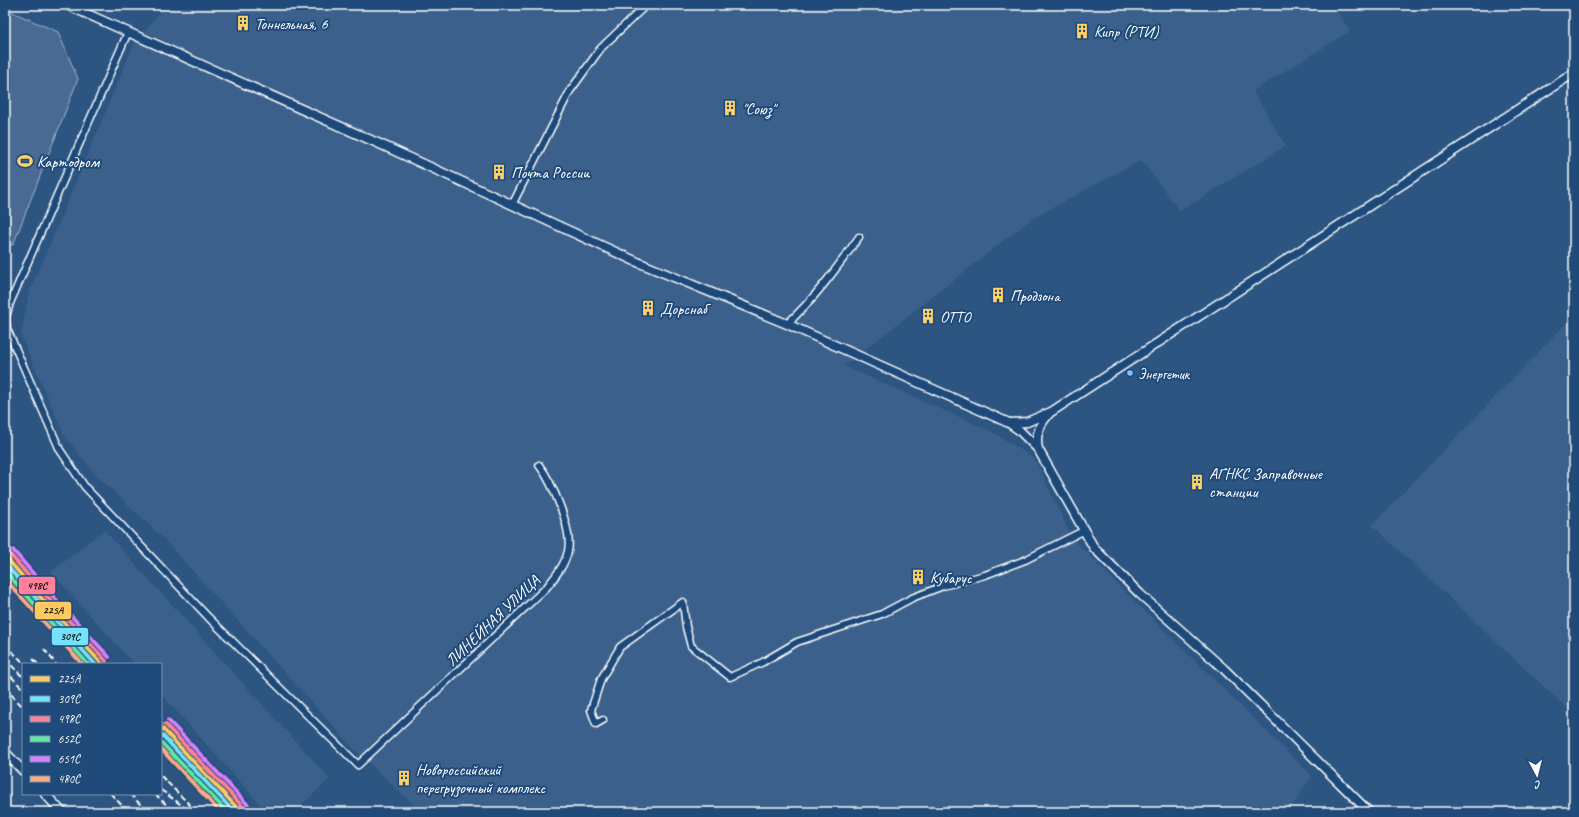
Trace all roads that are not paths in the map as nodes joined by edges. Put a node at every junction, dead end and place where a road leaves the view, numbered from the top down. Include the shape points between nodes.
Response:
1 (67, 5) edge
2 (646, 5) edge
3 (128, 32) junction
4 (1574, 73) edge
5 (512, 205) junction
6 (859, 237) dead end
7 (786, 324) junction
8 (1051, 412) junction
9 (1009, 423) junction
10 (1038, 449) junction
11 (540, 465) dead end
12 (1083, 531) junction
13 (603, 720) dead end
14 (5, 752) edge
15 (22, 770) edge
16 (46, 795) edge
17 (62, 812) edge
18 (1369, 812) edge

1 - 3 main road
2 - 5 street via 601,48 570,91
3 - 5 main road
3 - 11 street, ЛИНЕЙНАЯ УЛИЦА via 10,303 6,317 7,329 60,450 85,487 209,618 358,765 558,573 568,553 569,540 552,485
4 - 8 main road
5 - 7 main road via 680,281
6 - 7 street via 807,305
7 - 9 main road
8 - 9 main road via 1027,422
8 - 10 main road via 1038,429
9 - 10 main road
10 - 12 main road
12 - 13 street via 1025,560 985,575 943,586 912,598 882,614 797,642 730,677 691,646 684,602 620,647 601,679 591,710 596,724
12 - 18 main road via 1094,548 1140,594 1224,669
14 - 15 main road
16 - 17 main road

